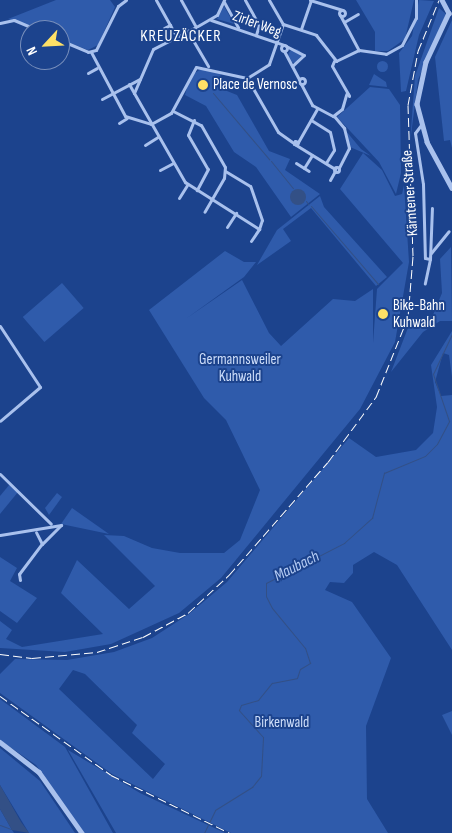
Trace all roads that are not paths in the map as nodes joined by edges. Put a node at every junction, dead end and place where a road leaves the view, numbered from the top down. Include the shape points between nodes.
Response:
1 (126, 0) edge
2 (156, 0) edge
3 (181, 0) edge
4 (245, 0) edge
5 (269, 0) edge
6 (310, 0) edge
7 (416, 0) edge
8 (442, 0) edge
9 (119, 1) edge
10 (224, 1) edge
11 (451, 9) edge
12 (358, 14) dead end
13 (211, 20) junction
14 (20, 22) edge
15 (344, 22) junction
16 (0, 23) edge
17 (283, 24) junction
18 (170, 25) junction
19 (196, 27) junction
20 (164, 28) dead end
21 (238, 28) junction
22 (301, 29) junction
23 (187, 30) junction
24 (176, 36) junction
25 (256, 36) junction
26 (70, 44) edge
27 (277, 44) junction
28 (285, 46) junction
29 (359, 50) junction
30 (91, 52) junction
31 (334, 61) junction
32 (208, 66) junction
33 (292, 66) junction
34 (97, 68) junction
35 (88, 73) dead end
36 (140, 78) junction
37 (247, 78) junction
38 (129, 84) junction
39 (134, 93) junction
40 (112, 94) junction
41 (102, 99) dead end
42 (317, 109) junction
43 (173, 111) junction
44 (334, 116) junction
45 (127, 118) junction
46 (194, 120) junction
47 (311, 120) junction
48 (119, 124) dead end
49 (151, 124) junction
50 (421, 124) junction
51 (158, 137) junction
52 (296, 144) junction
53 (145, 145) dead end
54 (312, 155) junction
55 (173, 163) junction
56 (296, 163) dead end
57 (326, 163) junction
58 (304, 168) junction
59 (160, 170) dead end
60 (336, 170) junction
61 (225, 171) junction
62 (310, 171) dead end
63 (330, 180) dead end
64 (188, 185) junction
65 (452, 188) edge
66 (197, 190) junction
67 (179, 198) dead end
68 (211, 199) junction
69 (432, 208) dead end
70 (204, 212) dead end
71 (236, 214) junction
72 (227, 227) dead end
73 (258, 229) junction
74 (449, 231) dead end
75 (251, 241) dead end
76 (431, 254) junction
77 (430, 259) junction
78 (425, 283) dead end
79 (0, 326) edge
80 (0, 420) edge
81 (0, 474) edge
82 (51, 524) junction
83 (36, 532) junction
84 (0, 535) edge
85 (42, 544) junction
86 (20, 580) dead end
87 (0, 742) edge
88 (79, 831) edge

1 - 9 street
2 - 18 street
3 - 19 street
4 - 25 street via 259,25
5 - 17 street
6 - 15 street via 343,10 345,14 340,15
6 - 22 street
7 - 29 street via 416,18 402,45 386,54
8 - 11 street
9 - 30 street via 102,43
10 - 13 street
10 - 21 street
11 - 50 street via 421,77 417,104
12 - 15 street
13 - 19 street, Zirler Weg
13 - 21 street, Zirler Weg
14 - 16 street
15 - 29 street
17 - 22 street
17 - 27 street
18 - 20 street
18 - 24 street
19 - 23 street, Zirler Weg
21 - 25 street, Zirler Weg
22 - 31 street via 316,35
23 - 24 street, Zirler Weg
23 - 32 street
24 - 36 street, Zirler Weg via 153,50
25 - 27 street, Zirler Weg
26 - 30 street
27 - 28 street, Zirler Weg
27 - 37 street via 271,62
28 - 33 street, Zirler Weg via 284,51
28 - 33 street, Zirler Weg via 304,55
29 - 31 street
30 - 34 street
31 - 44 street via 332,66 347,94 342,109
32 - 37 street
32 - 43 street via 190,71
33 - 42 street, Zirler Weg via 299,79 304,80 301,84
34 - 35 street
34 - 40 street
36 - 38 street
36 - 39 street, Zirler Weg
37 - 52 street via 278,132
38 - 39 street
38 - 40 street
39 - 49 street
40 - 41 street
40 - 45 street
42 - 44 street
42 - 47 street
43 - 46 street
43 - 49 street
44 - 60 street via 342,124 349,145
45 - 48 street
45 - 49 street
46 - 61 street
46 - 66 street via 188,135 208,169
47 - 52 street
47 - 57 street via 327,128 333,141 334,150
49 - 51 street
50 - 65 street
50 - 77 street, Kärntener Straße via 415,133 423,189 425,258
51 - 53 street
51 - 55 street
52 - 54 street
54 - 57 street
54 - 58 street
55 - 59 street
55 - 64 street
56 - 58 street
57 - 60 street
58 - 62 street
60 - 63 street
61 - 68 street
61 - 73 street via 250,186 261,216
64 - 66 street
64 - 67 street
66 - 68 street
68 - 70 street
68 - 71 street
69 - 76 street, Kärntener Straße
71 - 72 street
71 - 73 street
73 - 75 street
74 - 76 street, Kärntener Straße
76 - 77 street, Kärntener Straße
77 - 78 street, Kärntener Straße
79 - 80 street via 40,388
81 - 82 street
82 - 83 street
82 - 85 street via 61,525
83 - 84 street
83 - 85 street
85 - 86 street via 23,567
87 - 88 street via 39,772

